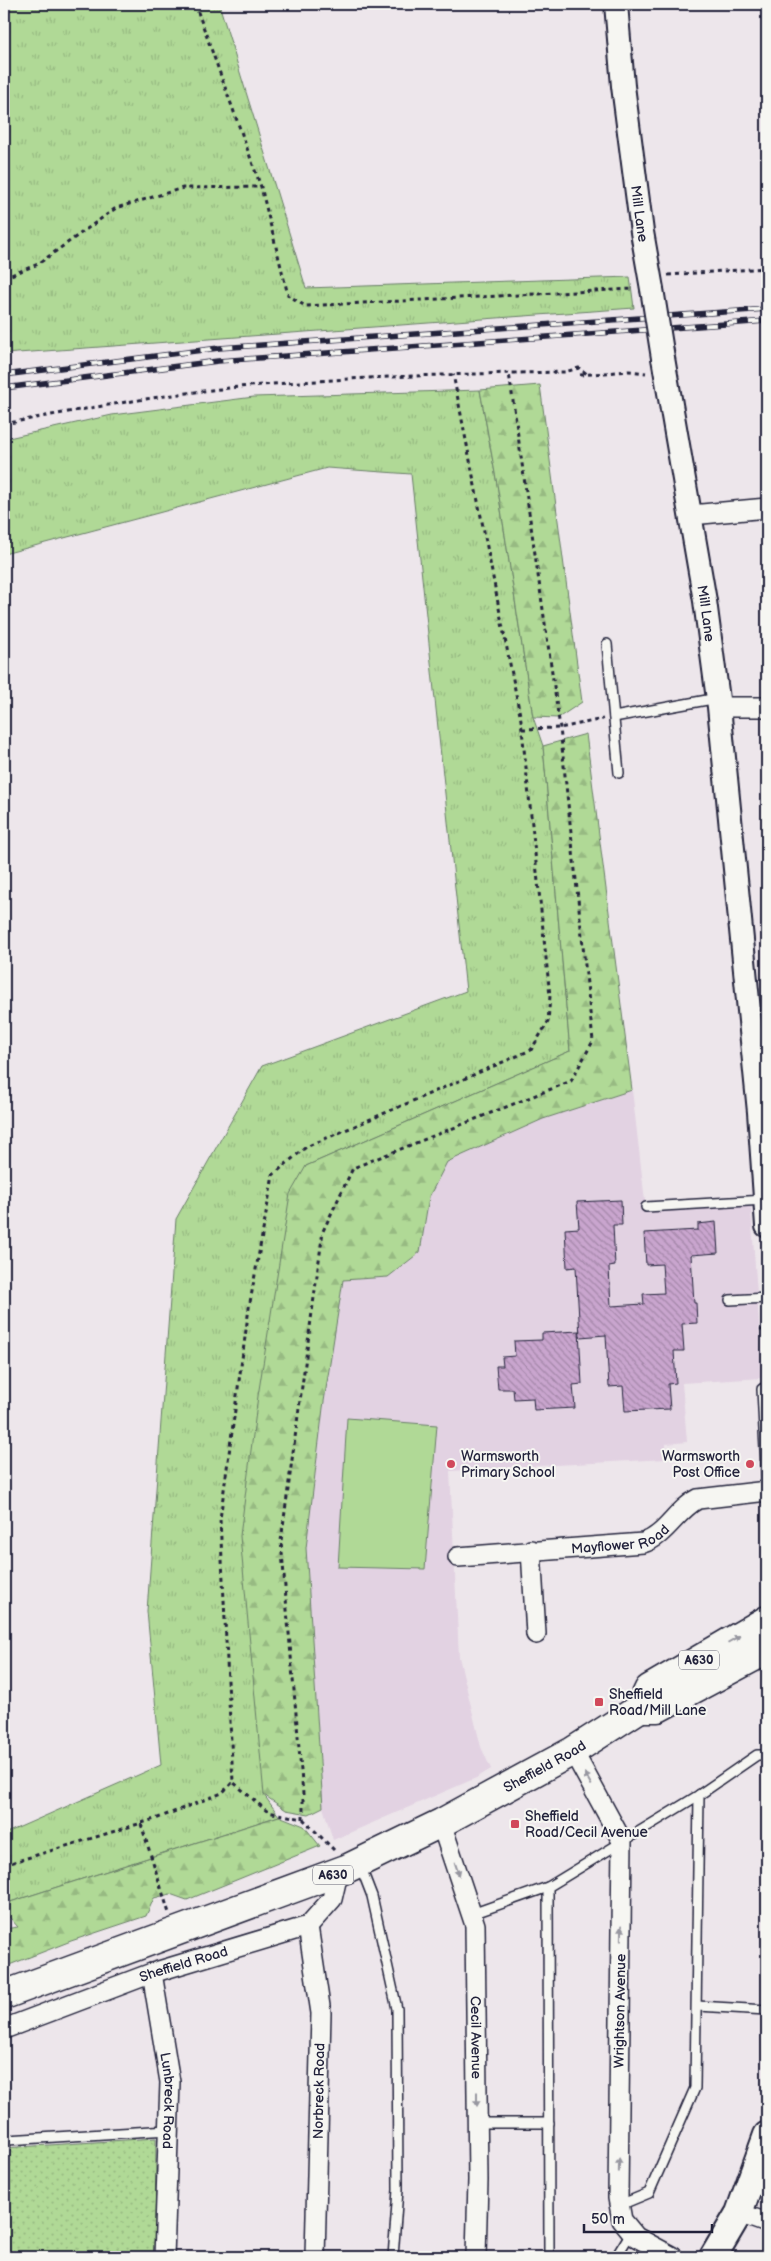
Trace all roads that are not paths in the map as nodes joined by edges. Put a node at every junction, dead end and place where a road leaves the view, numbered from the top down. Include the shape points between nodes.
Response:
1 (616, 4) edge
2 (767, 508) edge
3 (691, 515) junction
4 (607, 644) dead end
5 (719, 703) junction
6 (767, 707) edge
7 (614, 717) junction
8 (619, 773) dead end
9 (763, 1112) edge
10 (765, 1200) junction
11 (646, 1207) dead end
12 (767, 1226) edge
13 (767, 1298) edge
14 (730, 1300) dead end
15 (767, 1386) edge
16 (767, 1490) edge
17 (531, 1550) junction
18 (458, 1557) dead end
19 (767, 1620) edge
20 (536, 1634) dead end
21 (767, 1650) edge
22 (640, 1708) junction
23 (573, 1751) junction
24 (767, 1755) edge
25 (699, 1795) junction
26 (441, 1823) junction
27 (622, 1841) junction
28 (348, 1868) junction
29 (548, 1887) junction
30 (472, 1914) junction
31 (308, 1926) junction
32 (152, 1974) junction
33 (4, 1995) edge
34 (697, 2006) junction
35 (767, 2010) edge
36 (4, 2029) edge
37 (477, 2123) junction
38 (549, 2124) junction
39 (168, 2130) junction
40 (767, 2135) edge
41 (4, 2149) edge
42 (620, 2205) junction
43 (739, 2213) junction
44 (767, 2223) edge
45 (632, 2231) junction
46 (164, 2257) edge
47 (315, 2257) edge
48 (393, 2257) edge
49 (476, 2257) edge
50 (549, 2257) edge
51 (616, 2257) edge
52 (673, 2257) edge
53 (713, 2257) edge

1 - 3 street, Mill Lane, bridge via 642,232
2 - 3 street
3 - 5 street, Mill Lane
4 - 7 lane
5 - 6 street
5 - 7 lane
5 - 9 street, Mill Lane
7 - 8 lane
9 - 10 street, Mill Lane
10 - 11 lane
10 - 12 street, Mill Lane
13 - 14 lane
15 - 16 lane via 762,1389
16 - 17 street, Mayflower Road via 698,1499 689,1503 653,1540 643,1543
17 - 18 street, Mayflower Road
17 - 20 street
22 -> 19 main road, Sheffield Road / A630 via 649,1690
21 - 22 main road, Sheffield Road / A630 via 658,1708
22 - 23 main road, Sheffield Road / A630
23 - 26 main road, Sheffield Road / A630
27 -> 23 street, Wrightson Avenue
24 - 25 lane via 757,1755
25 - 27 lane
25 - 34 lane
26 - 28 main road, Sheffield Road / A630
26 -> 30 street, Cecil Avenue
27 - 29 lane
42 -> 27 street, Wrightson Avenue
28 - 31 street via 332,1899
28 - 33 main road, Sheffield Road / A630
28 - 48 lane via 372,1896 396,2009 398,2190
29 - 30 lane
29 - 38 lane
30 -> 37 street, Cecil Avenue via 476,1955
31 - 32 street, Sheffield Road
31 - 47 street, Norbreck Road via 321,2013
32 - 36 street, Sheffield Road
32 - 39 street, Lunbreck Road via 170,2082
34 - 35 lane
34 - 42 lane via 695,2088 648,2194
37 - 38 lane
37 - 49 street, Cecil Avenue
38 - 50 lane
39 - 41 lane via 6,2140
39 - 46 street, Lunbreck Road
40 - 43 main road
42 - 45 street, Wrightson Avenue via 622,2220
43 - 44 street
43 - 53 main road
45 - 51 lane
45 - 52 street, Wrightson Avenue via 636,2237

